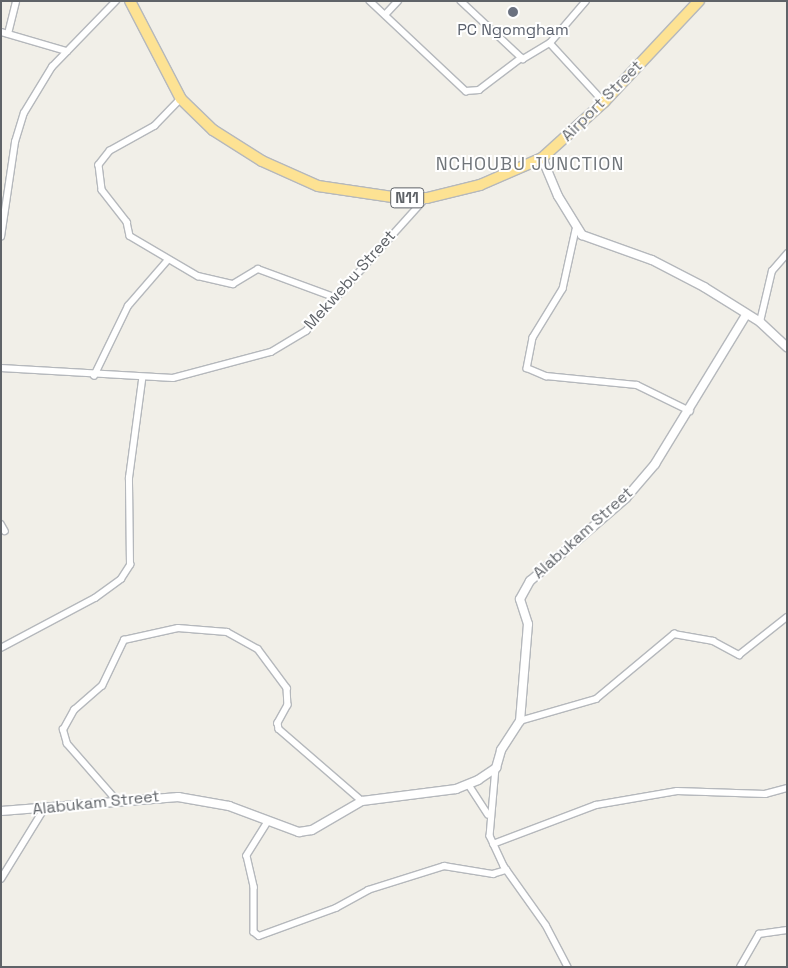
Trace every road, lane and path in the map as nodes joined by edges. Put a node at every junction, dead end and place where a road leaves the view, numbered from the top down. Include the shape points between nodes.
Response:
1 (16, 1) edge
2 (116, 1) edge
3 (130, 1) edge
4 (370, 1) edge
5 (398, 1) edge
6 (461, 1) edge
7 (586, 1) edge
8 (699, 1) edge
9 (385, 15) junction
10 (1, 32) edge
11 (8, 34) junction
12 (550, 43) junction
13 (67, 51) junction
14 (521, 58) junction
15 (182, 99) junction
16 (604, 102) junction
17 (542, 158) junction
18 (427, 198) junction
19 (576, 230) junction
20 (1, 237) edge
21 (787, 254) edge
22 (167, 261) junction
23 (337, 298) junction
24 (746, 315) junction
25 (760, 322) junction
26 (787, 346) edge
27 (1, 368) edge
28 (94, 376) junction
29 (142, 380) junction
30 (690, 411) junction
31 (1, 524) edge
32 (5, 531) dead end
33 (787, 617) edge
34 (1, 648) edge
35 (520, 721) junction
36 (496, 768) junction
37 (469, 786) junction
38 (786, 790) edge
39 (116, 799) junction
40 (362, 801) junction
41 (44, 809) junction
42 (1, 811) edge
43 (489, 815) junction
44 (268, 822) junction
45 (493, 844) junction
46 (506, 870) junction
47 (1, 879) edge
48 (787, 930) edge
49 (568, 967) edge
50 (740, 967) edge

1 - 11 street
2 - 13 street
3 - 15 highway, Airport Street / N11
4 - 9 street
5 - 9 street
6 - 14 street
7 - 12 street
8 - 16 highway, Airport Street / N11
9 - 14 street via 466,91 479,90
10 - 11 street
11 - 13 street
12 - 14 street
12 - 16 street
13 - 20 street via 39,84 24,113 15,142
15 - 18 highway, Airport Street / N11 via 219,134 291,176 351,194
15 - 22 street via 155,126 110,150 99,166 102,190 127,222 130,236
16 - 17 highway, Airport Street / N11
17 - 18 highway, Airport Street / N11 via 480,185
17 - 19 street
18 - 23 street, Mekwebu Street
19 - 24 street via 589,239 652,260
19 - 30 street via 563,289 533,338 527,368 546,376 636,385
21 - 25 street via 772,271
22 - 23 street via 228,284 258,269
22 - 28 street via 128,306
23 - 29 street, Mekwebu Street via 306,332 271,352 204,373
24 - 25 street
24 - 30 street, Alabukam Street
25 - 26 street
27 - 28 street, Mekwebu Street
28 - 29 street, Mekwebu Street
29 - 34 street via 129,478 130,565 121,579 95,598
30 - 35 street, Alabukam Street via 626,498 530,581 524,591 520,599 528,624
31 - 32 street
33 - 35 street via 739,655 713,641 674,634 596,699
35 - 36 street, Alabukam Street via 501,750
36 - 37 street, Alabukam Street
36 - 43 street
37 - 40 street, Alabukam Street
37 - 43 street
38 - 45 street via 764,794 677,791 596,805
39 - 40 street via 67,744 63,730 74,710 102,686 124,640 178,628 227,632 258,649 287,688 288,705 278,723 279,730
39 - 41 street, Alabukam Street
39 - 44 street, Alabukam Street via 154,796 201,800 230,806
40 - 44 street, Alabukam Street via 312,830 293,832
41 - 42 street, Alabukam Street
41 - 47 street
43 - 45 street
44 - 46 street via 247,856 254,887 254,932 259,936 336,908 368,890 444,866 493,874
45 - 46 street
46 - 49 street via 546,925
48 - 50 street via 759,934

